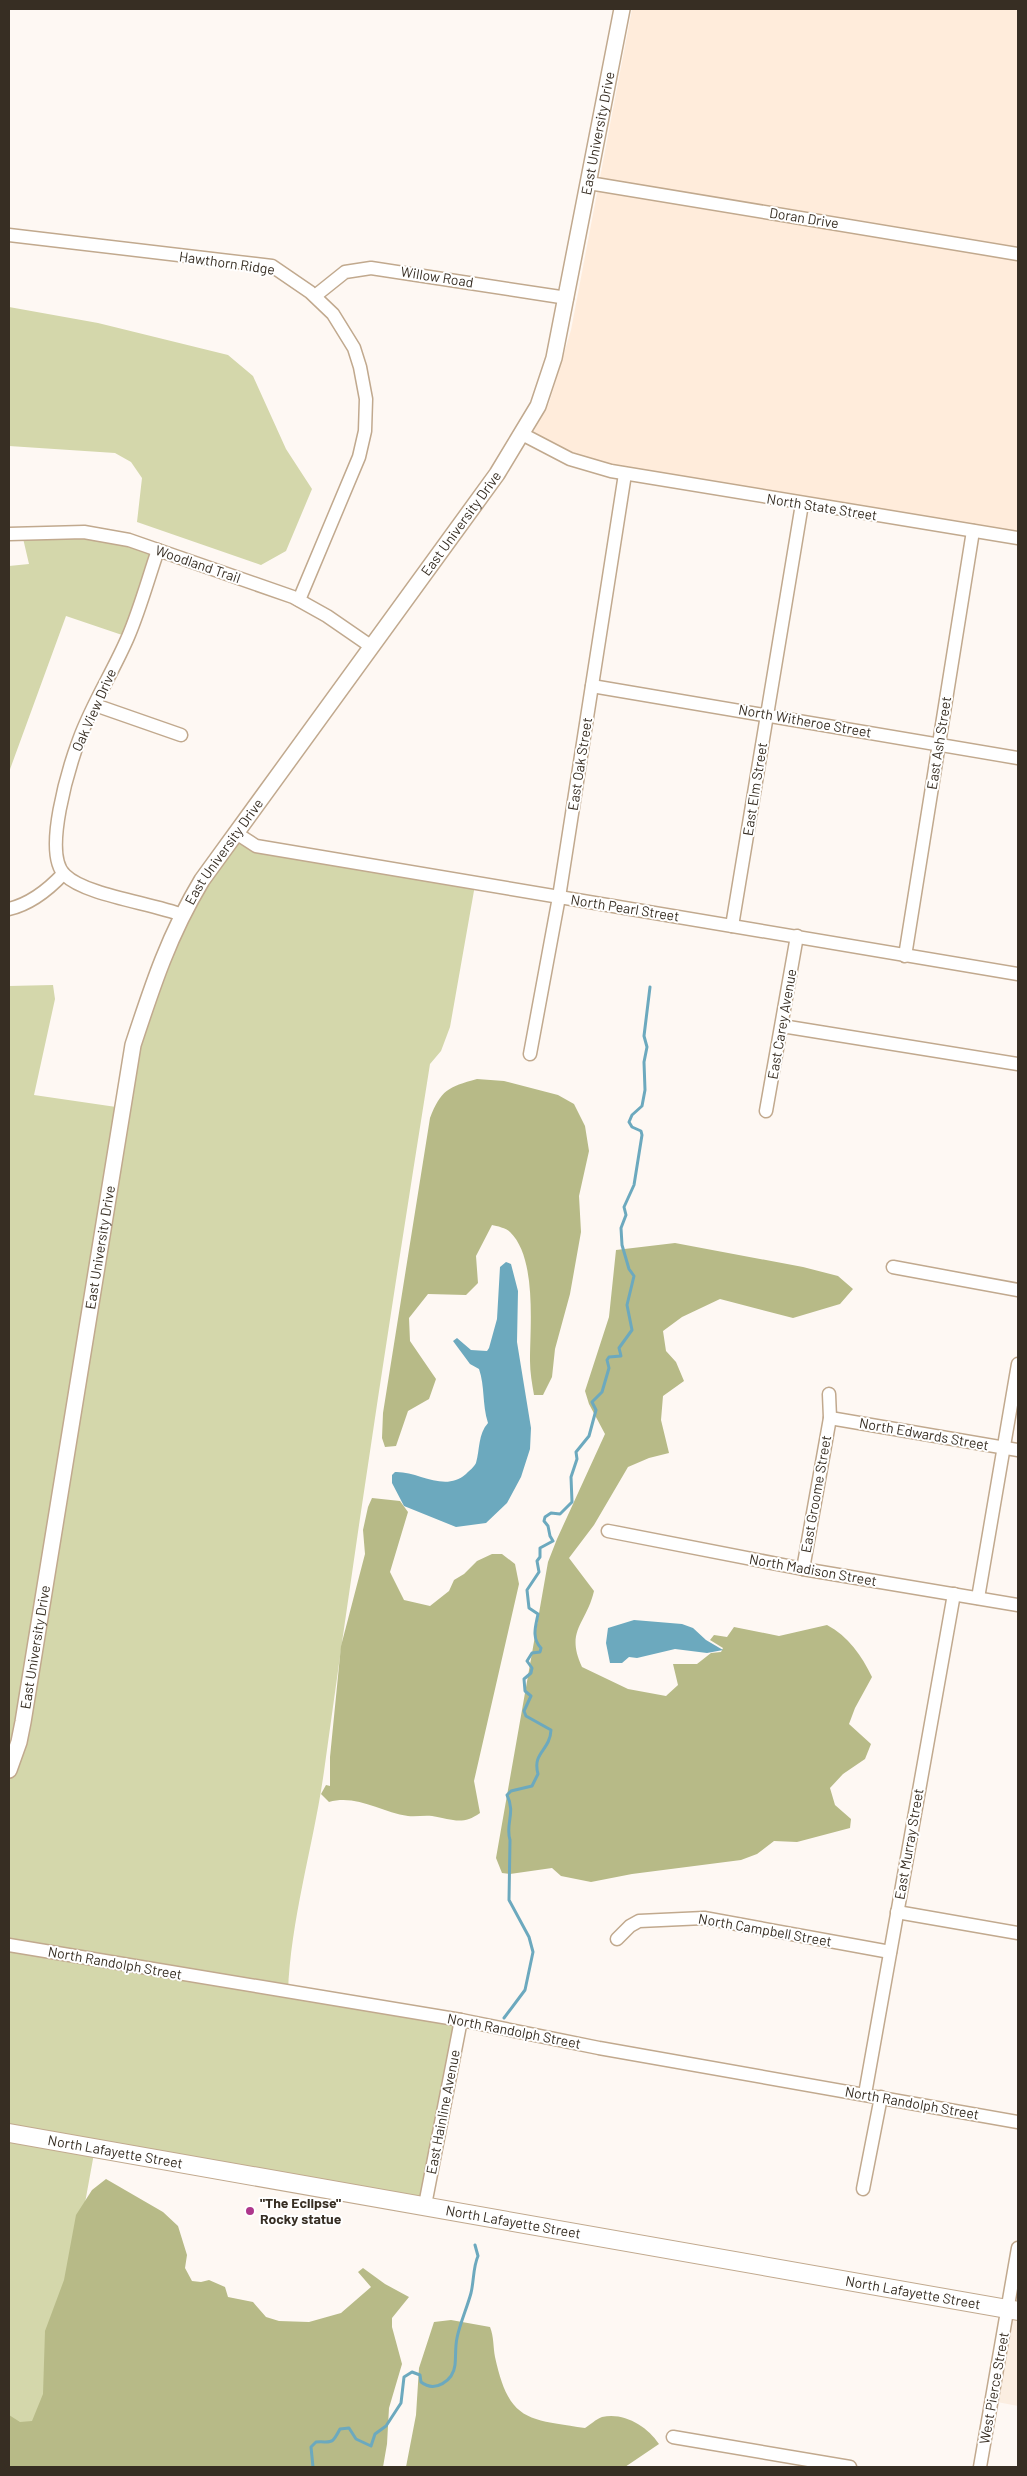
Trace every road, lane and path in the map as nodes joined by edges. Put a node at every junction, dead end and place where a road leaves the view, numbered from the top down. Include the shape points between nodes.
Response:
1 (622, 9) edge
2 (589, 183) junction
3 (9, 235) edge
4 (1018, 254) edge
5 (315, 296) junction
6 (567, 298) junction
7 (522, 434) junction
8 (625, 474) junction
9 (802, 504) junction
10 (974, 531) junction
11 (9, 534) edge
12 (1018, 538) edge
13 (158, 550) junction
14 (299, 600) junction
15 (372, 647) junction
16 (592, 686) junction
17 (95, 705) junction
18 (767, 714) junction
19 (181, 735) dead end
20 (939, 744) junction
21 (1018, 758) edge
22 (236, 833) junction
23 (63, 874) junction
24 (559, 897) junction
25 (9, 909) edge
26 (182, 916) junction
27 (732, 926) junction
28 (797, 936) junction
29 (905, 956) junction
30 (1018, 974) edge
31 (782, 1026) junction
32 (530, 1054) dead end
33 (1018, 1064) edge
34 (766, 1112) dead end
35 (893, 1267) dead end
36 (1018, 1290) edge
37 (1018, 1364) edge
38 (829, 1394) dead end
39 (830, 1418) junction
40 (1003, 1448) junction
41 (1018, 1450) edge
42 (608, 1531) dead end
43 (803, 1569) junction
44 (954, 1594) junction
45 (978, 1598) junction
46 (1018, 1606) edge
47 (9, 1770) edge
48 (897, 1912) junction
49 (1018, 1933) edge
50 (617, 1939) dead end
51 (9, 1945) edge
52 (890, 1952) junction
53 (462, 2020) junction
54 (864, 2094) junction
55 (882, 2097) junction
56 (1018, 2122) edge
57 (9, 2133) edge
58 (863, 2188) dead end
59 (425, 2204) junction
60 (1018, 2248) edge
61 (1013, 2310) edge
62 (673, 2437) dead end
63 (850, 2467) edge
64 (980, 2467) edge

1 - 2 main road, East University Drive
2 - 4 street, Doran Drive
2 - 6 main road, East University Drive
3 - 5 street, Hawthorn Ridge via 272,266
5 - 6 street, Willow Road via 344,272 371,268
5 - 14 street, Hawthorn Ridge via 334,314 354,348 364,383 366,421 359,457
6 - 7 main road, East University Drive via 549,376 538,406
7 - 8 street, North State Street via 570,459
7 - 15 main road, East University Drive via 497,474
8 - 9 street, North State Street
8 - 16 street, East Oak Street
9 - 10 street, North State Street
9 - 18 street, East Elm Street
10 - 12 street, North State Street
10 - 20 street, East Ash Street
11 - 13 street, Woodland Trail via 84,532 122,538
13 - 14 street, Woodland Trail
13 - 17 street, Oak View Drive via 128,637
14 - 15 street, Woodland Trail
15 - 22 main road, East University Drive
16 - 18 street, North Witheroe Street
16 - 24 street, East Oak Street
17 - 19 street
17 - 23 street, Oak View Drive via 75,754 55,840 56,858
18 - 20 street, North Witheroe Street
18 - 27 street, East Elm Street
20 - 21 street, North Witheroe Street
20 - 29 street, East Ash Street
22 - 24 street, North Pearl Street via 256,846
22 - 26 main road, East University Drive via 202,880
23 - 25 street via 32,899
23 - 26 street via 78,886 165,908
24 - 27 street, North Pearl Street
24 - 32 street, East Oak Street
26 - 47 main road, East University Drive via 157,971 134,1045 30,1685 19,1742
27 - 28 street, North Pearl Street
28 - 29 street, North Pearl Street
28 - 31 street, East Carey Avenue
29 - 30 street, North Pearl Street
31 - 33 street
31 - 34 street, East Carey Avenue
35 - 36 street
37 - 40 street
38 - 39 street, East Groome Street
39 - 40 street, North Edwards Street
39 - 43 street, East Groome Street
40 - 41 street, North Edwards Street
40 - 45 street
42 - 43 street, North Madison Street
43 - 44 street, North Madison Street
44 - 45 street, North Madison Street
44 - 48 street, East Murray Street
45 - 46 street, North Madison Street
48 - 49 street
48 - 52 street, East Murray Street
50 - 52 street, North Campbell Street via 639,1922 704,1918
51 - 53 street, North Randolph Street
52 - 54 street, East Murray Street
53 - 54 street, North Randolph Street via 614,2051
53 - 59 street, East Hainline Avenue
54 - 55 street, North Randolph Street
55 - 56 street, North Randolph Street
55 - 58 street
57 - 59 highway, North Lafayette Street
59 - 61 highway, North Lafayette Street
60 - 61 street, West Pierce Street
61 - 64 street, West Pierce Street
62 - 63 street

